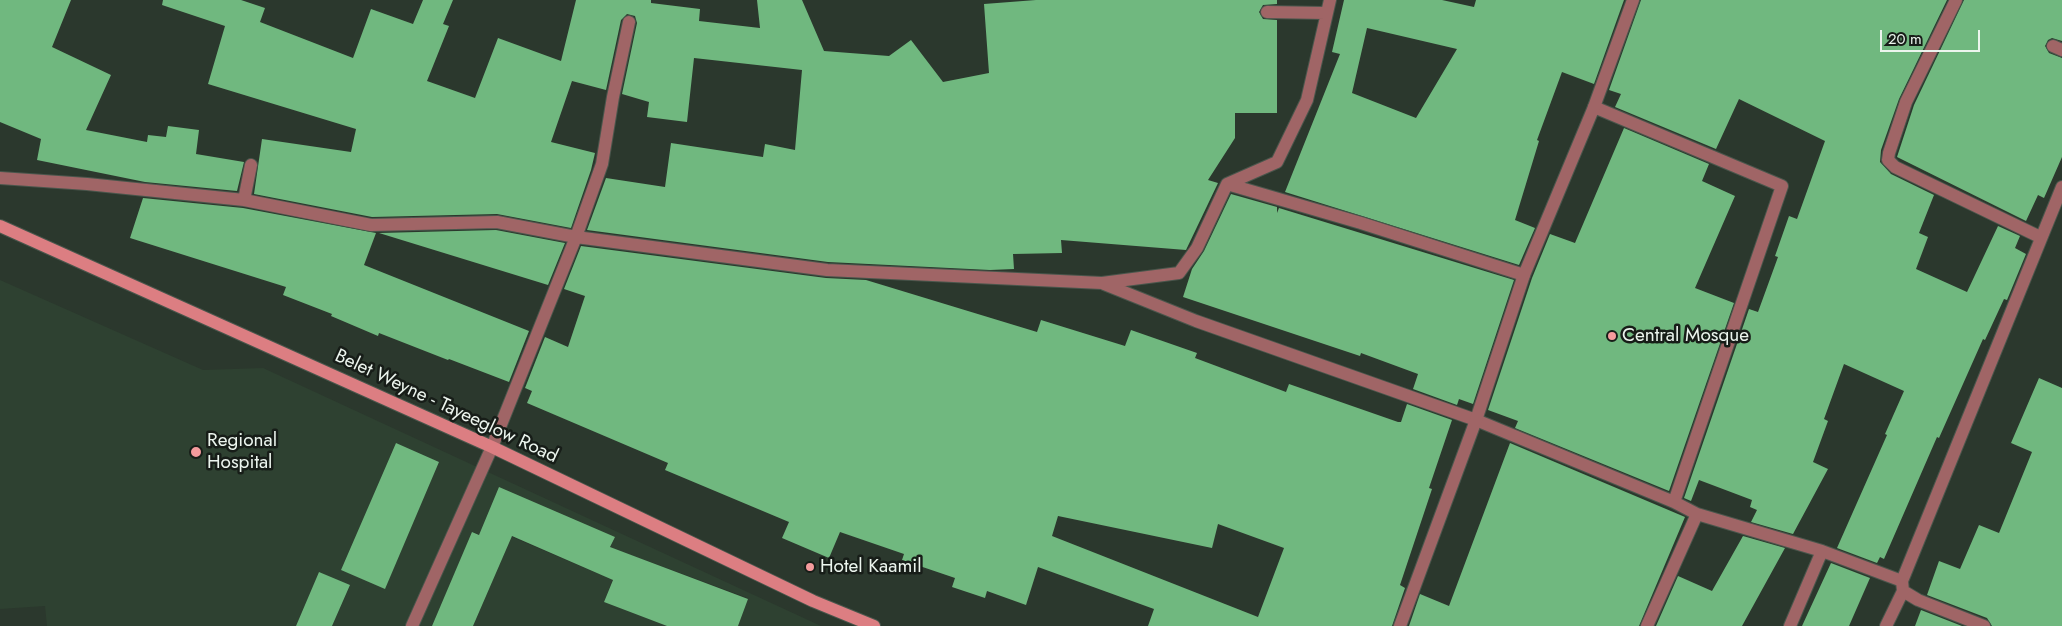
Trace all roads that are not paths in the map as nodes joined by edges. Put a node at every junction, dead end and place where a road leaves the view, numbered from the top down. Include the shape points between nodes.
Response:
1 (1330, 0) edge
2 (1633, 0) edge
3 (1956, 0) edge
4 (1267, 12) dead end
5 (1325, 13) junction
6 (629, 22) dead end
7 (1594, 107) junction
8 (250, 165) dead end
9 (0, 178) edge
10 (1227, 184) junction
11 (2062, 187) edge
12 (244, 200) junction
13 (0, 226) edge
14 (576, 237) junction
15 (2040, 237) junction
16 (1524, 274) junction
17 (1102, 283) junction
18 (1476, 420) junction
19 (492, 447) junction
20 (1674, 502) junction
21 (1697, 514) junction
22 (1822, 551) junction
23 (1902, 586) junction
24 (412, 626) edge
25 (874, 626) edge
26 (1400, 626) edge
27 (1647, 626) edge
28 (1790, 626) edge
29 (1886, 626) edge
30 (1984, 626) edge

1 - 5 street
2 - 7 street
3 - 15 street via 1906,102 1888,160
4 - 5 street
5 - 10 street via 1307,100 1276,162
6 - 14 street via 602,164
7 - 16 street
7 - 20 street via 1782,186
8 - 12 street
9 - 12 street
10 - 16 street
10 - 17 street via 1197,248 1179,272
11 - 15 street
12 - 14 street via 371,225 497,222
13 - 19 main road, Belet Weyne - Tayeeglow Road
14 - 17 street via 827,270
14 - 19 street
15 - 23 street
16 - 18 street
17 - 18 street via 1196,321
18 - 20 street
18 - 26 street
19 - 24 street
19 - 25 main road, Belet Weyne - Tayeeglow Road via 813,601
20 - 21 street
21 - 22 street
21 - 27 street
22 - 23 street
22 - 28 street
23 - 29 street
23 - 30 street via 1918,600

